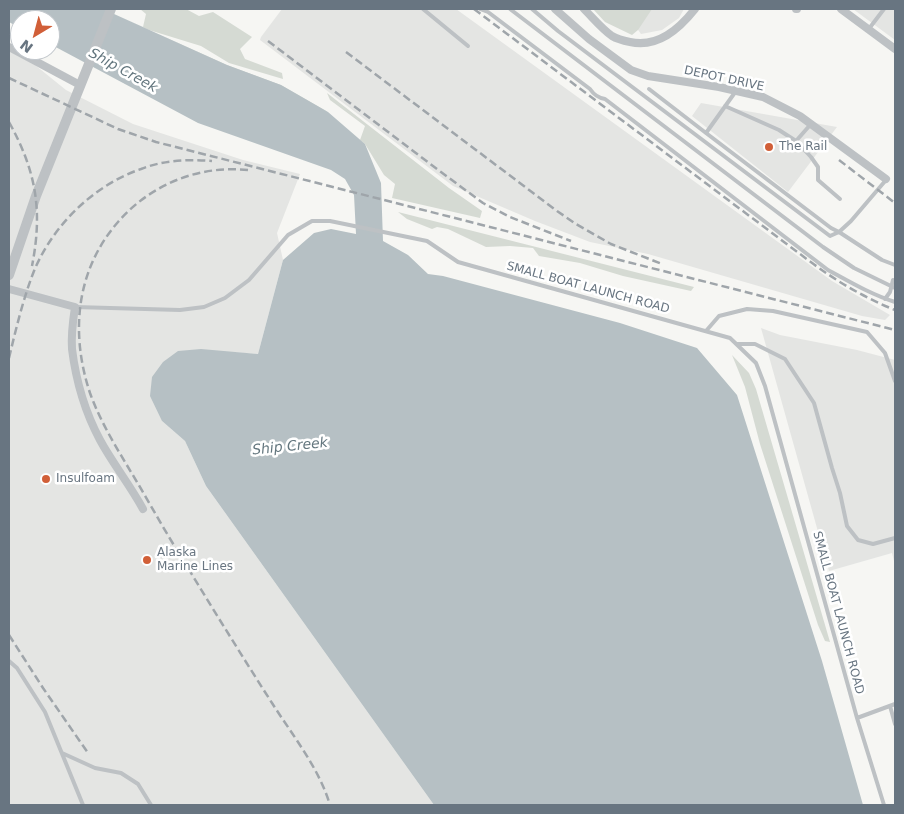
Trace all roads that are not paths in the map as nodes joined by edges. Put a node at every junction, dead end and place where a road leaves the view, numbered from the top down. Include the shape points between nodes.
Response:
1 (111, 9) edge
2 (423, 9) edge
3 (480, 9) edge
4 (510, 9) edge
5 (532, 9) edge
6 (555, 9) edge
7 (584, 9) edge
8 (695, 9) edge
9 (840, 9) edge
10 (884, 9) edge
11 (868, 30) junction
12 (468, 46) dead end
13 (9, 47) edge
14 (895, 49) edge
15 (80, 85) junction
16 (649, 89) dead end
17 (736, 90) junction
18 (725, 106) junction
19 (811, 124) junction
20 (706, 133) junction
21 (796, 141) junction
22 (886, 179) joint
23 (840, 199) dead end
24 (839, 232) junction
25 (895, 265) edge
26 (9, 275) edge
27 (893, 280) dead end
28 (893, 288) edge
29 (9, 289) edge
30 (885, 299) junction
31 (895, 302) edge
32 (75, 307) junction
33 (706, 331) junction
34 (737, 344) junction
35 (895, 381) edge
36 (144, 508) dead end
37 (895, 538) edge
38 (9, 661) edge
39 (895, 704) edge
40 (890, 706) junction
41 (856, 718) junction
42 (895, 724) edge
43 (62, 753) junction
44 (83, 805) edge
45 (151, 805) edge
46 (884, 805) edge

1 - 15 street
2 - 12 lane
3 - 30 lane via 599,98 605,99 828,270
4 - 28 lane via 823,247
5 - 24 lane via 830,236
6 - 17 street, DEPOT DRIVE via 631,70 648,76
7 - 8 street via 613,36 637,44 667,36
9 - 11 street
10 - 11 lane
11 - 14 street
13 - 15 street
15 - 26 street
16 - 20 lane
17 - 18 lane
17 - 19 street, DEPOT DRIVE via 763,97
18 - 20 lane
18 - 21 lane
19 - 21 lane
19 - 22 street, DEPOT DRIVE
20 - 24 lane
21 - 23 lane via 818,167 818,180
22 - 24 lane
24 - 25 lane
27 - 28 lane
28 - 30 lane
29 - 32 street
30 - 31 lane
32 - 33 lane, SMALL BOAT LAUNCH ROAD via 180,310 204,307 225,298 249,280 288,235 312,221 330,221 427,241 458,262
32 - 36 street via 72,348 87,413 100,441
33 - 34 lane, SMALL BOAT LAUNCH ROAD via 730,338
33 - 35 lane via 719,316 747,309 773,311 867,332 885,354
34 - 37 lane via 755,344 785,359 814,403 847,526 858,540 873,544
34 - 41 lane, SMALL BOAT LAUNCH ROAD via 756,363 765,386
38 - 43 lane via 46,712
39 - 40 lane
40 - 41 lane
40 - 42 lane
41 - 46 lane, SMALL BOAT LAUNCH ROAD
43 - 44 lane
43 - 45 lane via 95,768 121,773 138,784

